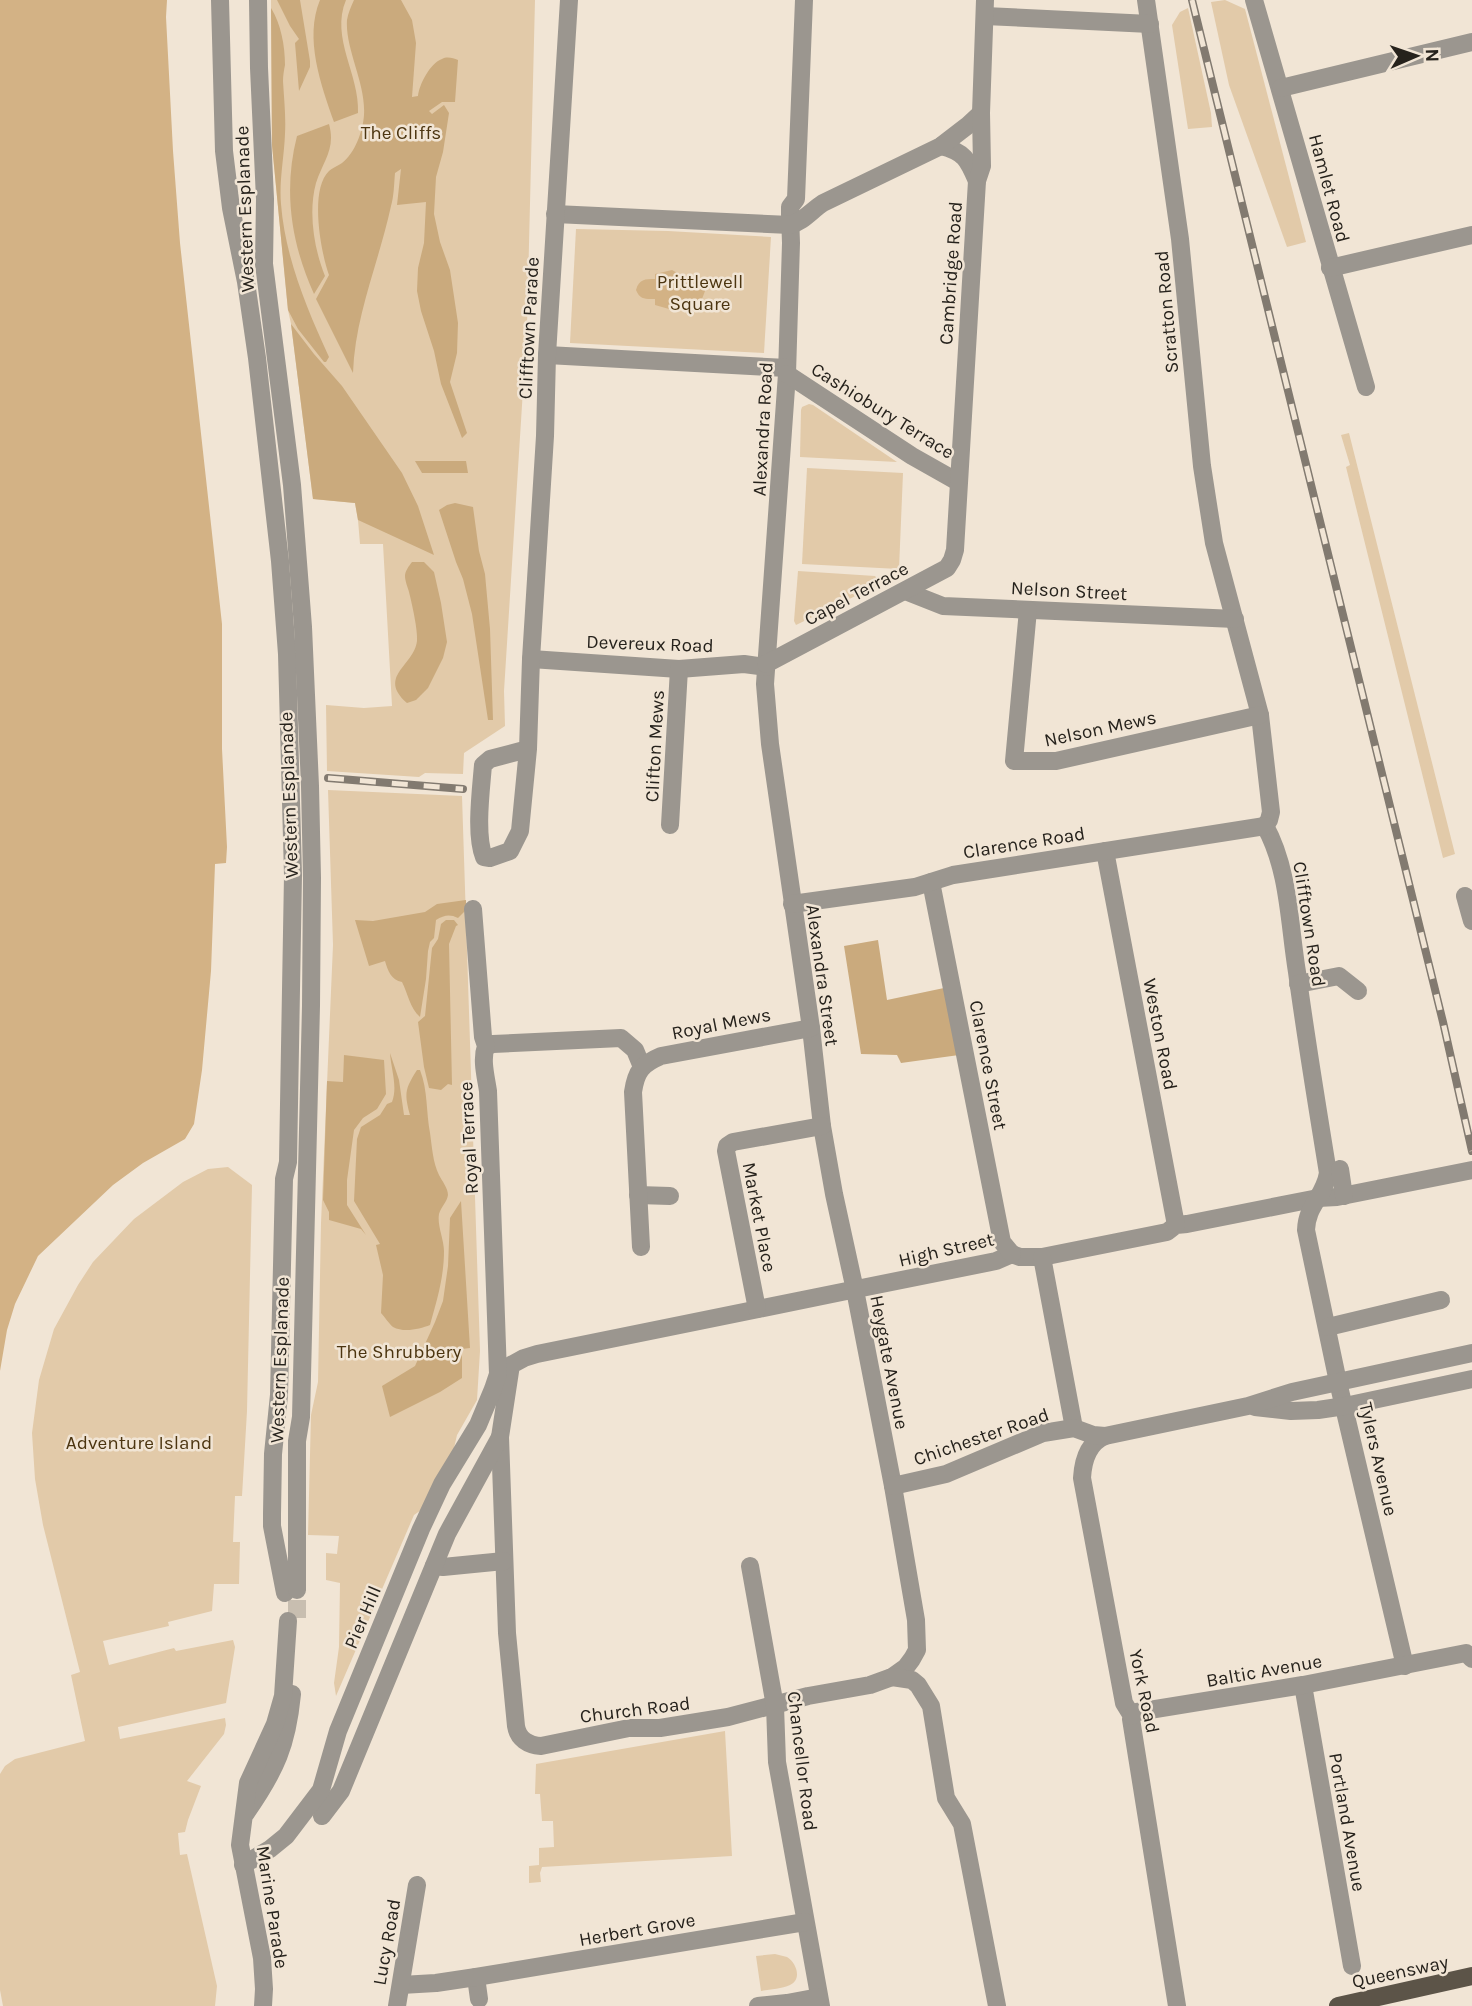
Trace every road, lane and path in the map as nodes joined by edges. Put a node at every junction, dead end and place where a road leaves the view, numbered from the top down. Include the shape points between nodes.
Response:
1 (220, 0) edge
2 (258, 0) edge
3 (569, 0) edge
4 (804, 0) edge
5 (1146, 0) edge
6 (1254, 0) edge
7 (985, 8) edge
8 (1150, 24) junction
9 (1472, 43) edge
10 (1280, 88) junction
11 (981, 113) junction
12 (941, 146) junction
13 (977, 181) junction
14 (796, 199) junction
15 (809, 212) junction
16 (555, 214) junction
17 (790, 225) junction
18 (1472, 235) edge
19 (1330, 268) junction
20 (547, 355) junction
21 (787, 371) junction
22 (1366, 387) dead end
23 (958, 482) junction
24 (955, 550) joint
25 (905, 592) junction
26 (1028, 610) junction
27 (1235, 619) junction
28 (531, 659) junction
29 (766, 665) junction
30 (679, 669) junction
31 (1260, 715) junction
32 (528, 749) junction
33 (670, 825) dead end
34 (1265, 826) junction
35 (1105, 850) junction
36 (931, 882) junction
37 (1465, 896) dead end
38 (792, 904) junction
39 (473, 909) dead end
40 (1472, 922) edge
41 (1298, 984) junction
42 (1358, 991) dead end
43 (811, 1028) junction
44 (486, 1046) junction
45 (642, 1067) junction
46 (822, 1126) junction
47 (1340, 1170) dead end
48 (1472, 1170) edge
49 (638, 1195) junction
50 (670, 1196) dead end
51 (1344, 1196) junction
52 (1318, 1198) junction
53 (1176, 1225) junction
54 (641, 1247) dead end
55 (1012, 1254) junction
56 (1042, 1257) junction
57 (855, 1290) junction
58 (1441, 1300) dead end
59 (757, 1309) junction
60 (1328, 1327) junction
61 (1472, 1353) edge
62 (504, 1365) junction
63 (1472, 1379) edge
64 (1338, 1382) junction
65 (1248, 1406) junction
66 (1345, 1406) junction
67 (1074, 1428) junction
68 (1105, 1436) junction
69 (499, 1437) junction
70 (893, 1486) junction
71 (504, 1561) junction
72 (750, 1566) dead end
73 (428, 1569) junction
74 (1471, 1657) edge
75 (1405, 1666) junction
76 (892, 1677) junction
77 (1303, 1685) junction
78 (775, 1706) junction
79 (1132, 1716) junction
80 (244, 1815) junction
81 (322, 1816) dead end
82 (243, 1865) junction
83 (417, 1885) dead end
84 (805, 1922) junction
85 (1352, 1966) dead end
86 (1472, 1976) edge
87 (476, 1978) junction
88 (401, 1985) junction
89 (479, 1999) dead end
90 (814, 2002) edge
91 (263, 2006) edge
92 (397, 2006) edge
93 (758, 2006) edge
94 (997, 2006) edge
95 (1177, 2006) edge
96 (1338, 2006) edge

1 - 2 street, Western Esplanade via 224,151 257,358 287,654 292,977 272,1526 291,1592 301,1417 311,799 292,485 264,264
3 - 16 street, Clifftown Parade
4 - 14 street, Alexandra Road
5 - 8 street, Scratton Road
6 - 10 street, Hamlet Road
7 - 8 street
7 - 11 street, Cambridge Road
8 - 27 street, Scratton Road via 1180,239 1202,466 1214,543
9 - 10 street
10 - 19 street, Hamlet Road
11 - 12 street
11 - 13 street, Cambridge Road via 982,166
12 - 13 street via 964,156
12 - 15 street
13 - 23 street, Cambridge Road
14 - 15 street
14 - 17 street, Alexandra Road via 790,207
15 - 17 street
16 - 17 street
16 - 20 street, Clifftown Parade
17 - 21 street, Alexandra Road
18 - 19 street
19 - 22 street, Hamlet Road
20 - 21 street
20 - 28 street, Clifftown Parade
21 - 23 street, Cashiobury Terrace
21 - 29 street, Alexandra Road
23 - 24 street, Cambridge Road
24 - 25 street, Capel Terrace via 947,568
25 - 26 street, Nelson Street via 943,606
25 - 29 street, Capel Terrace
26 - 27 street, Nelson Street
26 - 31 street, Nelson Mews via 1014,761 1056,761
27 - 31 street, Clifftown Road
28 - 30 street, Devereux Road
28 - 32 street, Clifftown Parade
29 - 30 street, Devereux Road
29 - 38 street, Alexandra Street via 770,744
30 - 33 street, Clifton Mews
31 - 34 street, Clifftown Road via 1271,812
32 - 32 street, Clifftown Parade via 520,831 510,851 484,857 482,765
34 - 35 street, Clarence Road
34 - 41 street, Clifftown Road via 1282,874
35 - 36 street, Clarence Road
35 - 53 street, Weston Road
36 - 38 street, Clarence Road
36 - 55 street, Clarence Street via 1002,1242
37 - 40 street
38 - 43 street, Alexandra Street
39 - 44 street, Royal Terrace
41 - 42 street via 1339,976
41 - 52 street, Clifftown Road via 1328,1173
43 - 45 street, Royal Mews via 662,1056
43 - 46 street, Alexandra Street
44 - 45 street via 621,1038 635,1050
44 - 62 street, Royal Terrace
45 - 49 street via 633,1092
46 - 57 street, Alexandra Street
46 - 59 street, Market Place via 727,1146
47 - 51 street
48 - 51 street, High Street
49 - 50 street
49 - 54 street
51 - 52 street, High Street
52 - 53 street, High Street
52 - 60 street, Tylers Avenue via 1306,1218 1306,1230
53 - 56 street, High Street via 1167,1232
55 - 56 street, High Street
55 - 57 street, High Street via 1002,1260
56 - 67 street
57 - 59 street, High Street
57 - 70 street, Heygate Avenue
58 - 60 street
59 - 62 street, High Street via 653,1334 537,1354
60 - 64 street, Tylers Avenue
61 - 64 street, Chichester Road
62 - 69 street
62 - 82 street, Pier Hill via 411,1553 338,1731 321,1790 286,1836
63 - 66 street, Chichester Road
64 - 65 street, Chichester Road
64 - 66 street, Tylers Avenue
65 - 66 street, Chichester Road via 1291,1411
65 - 68 street, Chichester Road
66 - 75 street, Tylers Avenue
67 - 68 street, Chichester Road
67 - 70 street, Chichester Road via 1034,1436 946,1474
68 - 79 street, York Road via 1087,1453 1082,1478 1124,1703
69 - 71 street, Church Road
69 - 73 street
70 - 76 street, Heygate Avenue via 916,1620 916,1650 906,1667
71 - 73 street
71 - 78 street, Church Road via 516,1726 529,1744 541,1746 629,1728 685,1725
72 - 78 street, Chancellor Road
73 - 81 street via 362,1722 341,1791
74 - 75 street via 1466,1653
75 - 77 street, Baltic Avenue
76 - 78 street, Church Road
76 - 94 street via 912,1680 930,1706 946,1798 962,1824
77 - 79 street, Baltic Avenue
77 - 85 street, Portland Avenue
78 - 84 street, Chancellor Road via 778,1762
79 - 95 street, York Road
80 - 80 street, Marine Parade via 248,1783 284,1696 293,1620 295,1674 289,1722 270,1778
80 - 82 street, Marine Parade
82 - 91 street, Marine Parade via 262,1958
83 - 88 street, Lucy Road
84 - 87 street, Herbert Grove
84 - 90 street, Chancellor Road
86 - 96 main road, Queensway
87 - 88 street, Herbert Grove
87 - 89 street
88 - 92 street, Lucy Road
90 - 93 street, Chancellor Road

